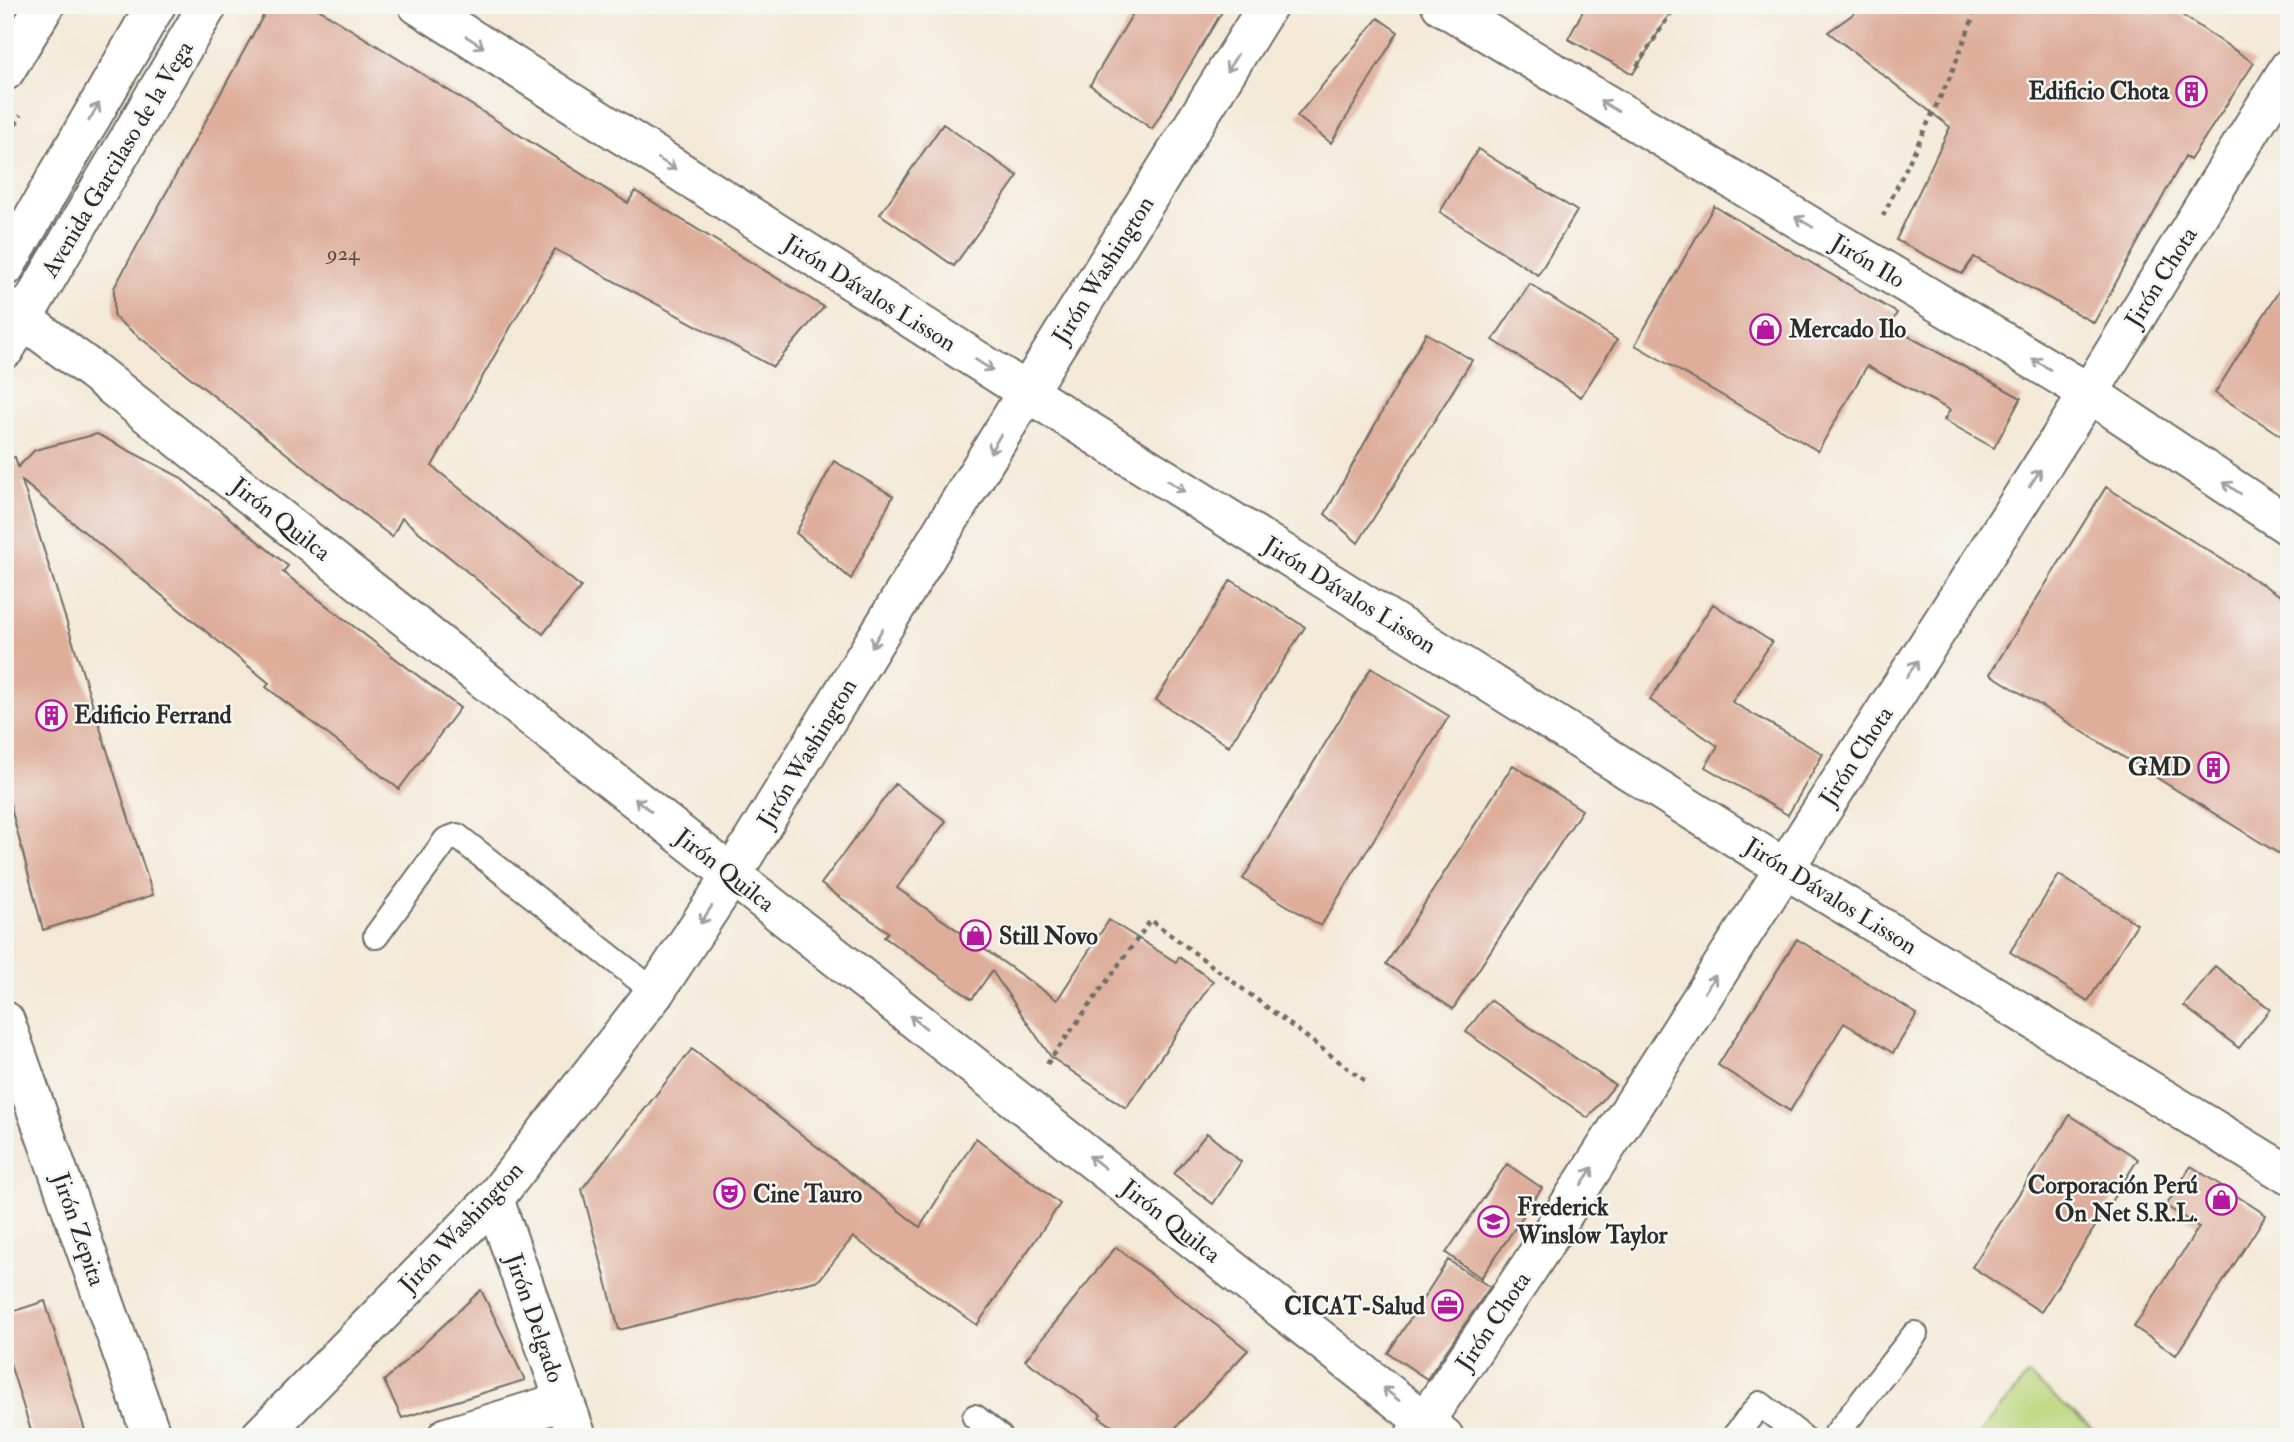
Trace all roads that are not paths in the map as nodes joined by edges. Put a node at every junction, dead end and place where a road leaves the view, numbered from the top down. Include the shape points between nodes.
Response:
1 (45, 5) edge
2 (156, 5) edge
3 (208, 5) edge
4 (418, 5) edge
5 (1268, 5) edge
6 (1441, 5) edge
7 (2289, 68) edge
8 (5, 71) edge
9 (5, 267) edge
10 (11, 325) edge
11 (1027, 392) junction
12 (2090, 393) junction
13 (2289, 526) edge
14 (1784, 868) junction
15 (732, 875) junction
16 (376, 936) dead end
17 (655, 992) junction
18 (5, 1021) edge
19 (2289, 1175) edge
20 (494, 1199) junction
21 (1915, 1334) dead end
22 (564, 1401) junction
23 (975, 1417) dead end
24 (1428, 1432) edge
25 (152, 1437) edge
26 (260, 1437) edge
27 (447, 1437) edge
28 (577, 1437) edge
29 (1000, 1437) edge
30 (1734, 1437) edge
31 (1802, 1437) edge
32 (1834, 1437) edge

1 - 8 street
9 -> 2 street, Avenida Garcilaso de la Vega
3 - 10 street, Avenida Garcilaso de la Vega
4 -> 11 street, Jirón Dávalos Lisson
5 -> 11 street, Jirón Washington
12 -> 6 street, Jirón Ilo
7 - 12 street, Jirón Chota
15 -> 10 street, Jirón Quilca via 93,371
11 -> 14 street, Jirón Dávalos Lisson
11 -> 15 street, Jirón Washington
13 -> 12 street, Jirón Ilo
14 -> 12 street, Jirón Chota
14 - 19 street, Jirón Dávalos Lisson
24 -> 14 street, Jirón Chota
15 -> 17 street, Jirón Washington
24 -> 15 street, Jirón Quilca
16 - 17 lane via 446,840 457,836
17 - 20 street, Jirón Washington
18 - 25 street, Jirón Zepita
20 - 22 street, Jirón Delgado
20 - 26 street, Jirón Washington
21 - 32 lane
22 - 27 street
22 - 28 street, Jirón Delgado
23 - 29 lane
30 - 31 lane via 1760,1404

